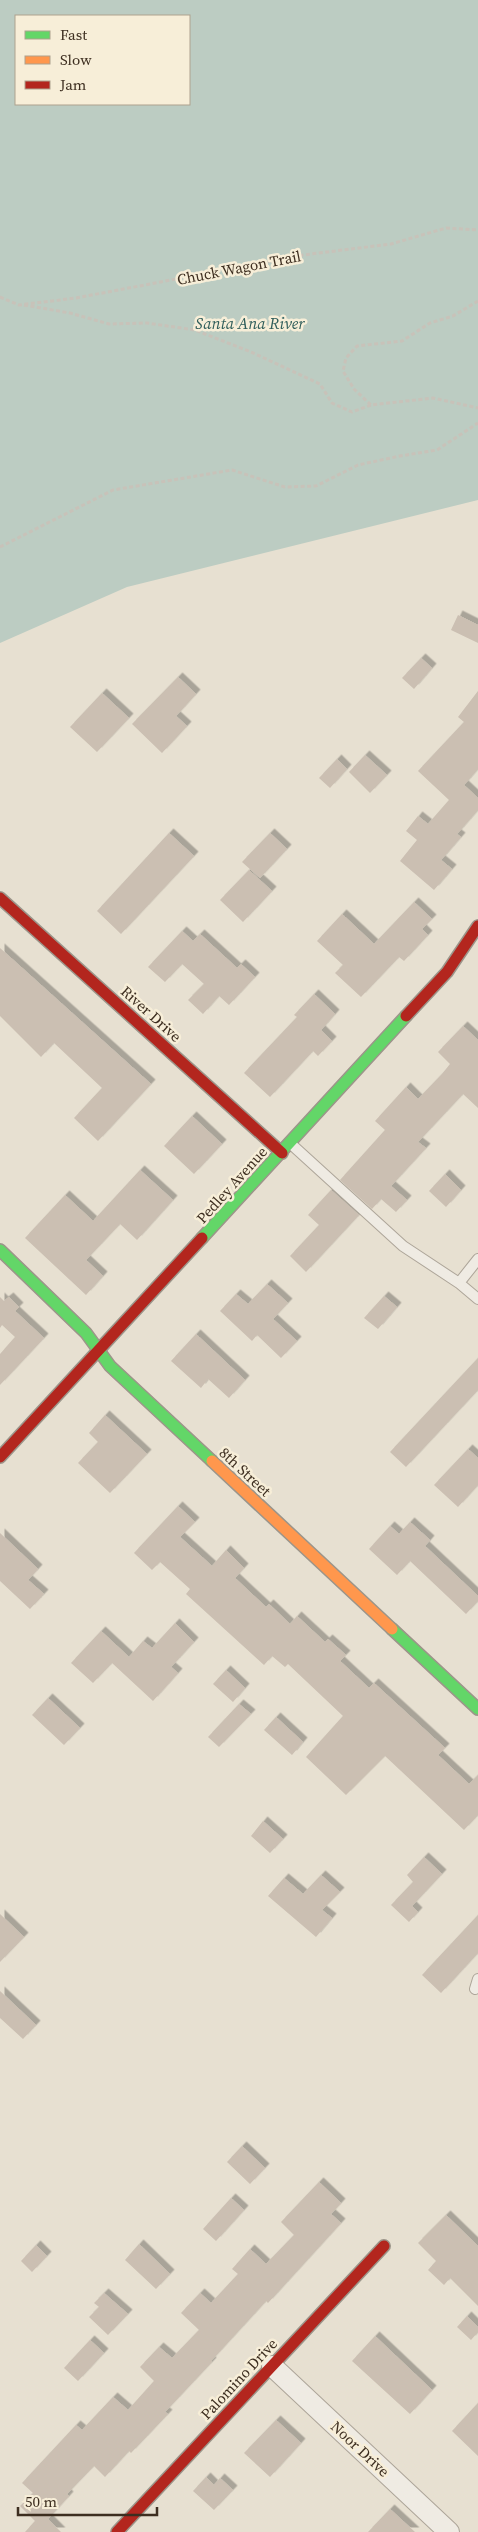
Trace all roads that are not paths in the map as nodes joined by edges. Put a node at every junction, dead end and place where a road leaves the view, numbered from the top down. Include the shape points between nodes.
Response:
1 (0, 898) edge
2 (478, 926) edge
3 (291, 1144) junction
4 (282, 1153) junction
5 (0, 1250) edge
6 (478, 1259) edge
7 (459, 1283) junction
8 (478, 1299) edge
9 (100, 1352) junction
10 (0, 1457) edge
11 (478, 1709) edge
12 (384, 2246) dead end
13 (272, 2366) junction
14 (116, 2532) edge
15 (449, 2532) edge

1 - 4 street, River Drive
2 - 3 street, Pedley Avenue via 448,972
3 - 4 street, Pedley Avenue
3 - 7 lane via 402,1246
4 - 9 street, Pedley Avenue
5 - 9 street, 8th Street via 86,1333
6 - 7 lane
7 - 8 lane
9 - 10 street, Pedley Avenue
9 - 11 street, 8th Street via 117,1373
12 - 13 street, Palomino Drive
13 - 14 street, Palomino Drive
13 - 15 street, Noor Drive

